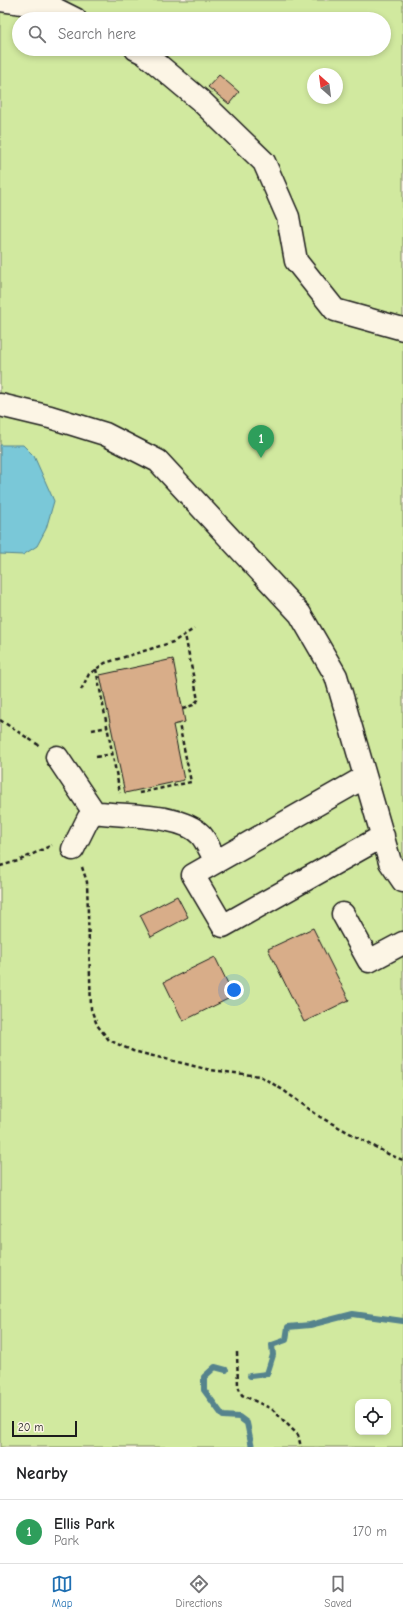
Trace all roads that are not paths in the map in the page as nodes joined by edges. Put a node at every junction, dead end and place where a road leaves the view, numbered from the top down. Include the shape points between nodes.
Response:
1 (0, 0) edge
2 (61, 12) edge
3 (148, 56) edge
4 (403, 329) edge
5 (0, 406) edge
6 (57, 757) road end
7 (365, 777) junction
8 (94, 812) junction
9 (383, 836) junction
10 (73, 849) road end
11 (216, 861) junction
12 (403, 881) edge
13 (343, 914) dead end
14 (403, 943) edge

1 - 2 lane via 51,7
3 - 4 lane via 200,100 264,162 288,217 296,260 335,310
5 - 7 lane via 50,417 105,434 158,461 300,614 336,676
6 - 8 lane
7 - 9 lane
7 - 11 lane
8 - 10 lane
8 - 11 lane via 161,818 189,826 200,835
9 - 11 lane via 222,926 193,874
9 - 12 lane via 390,862
13 - 14 lane via 369,960

